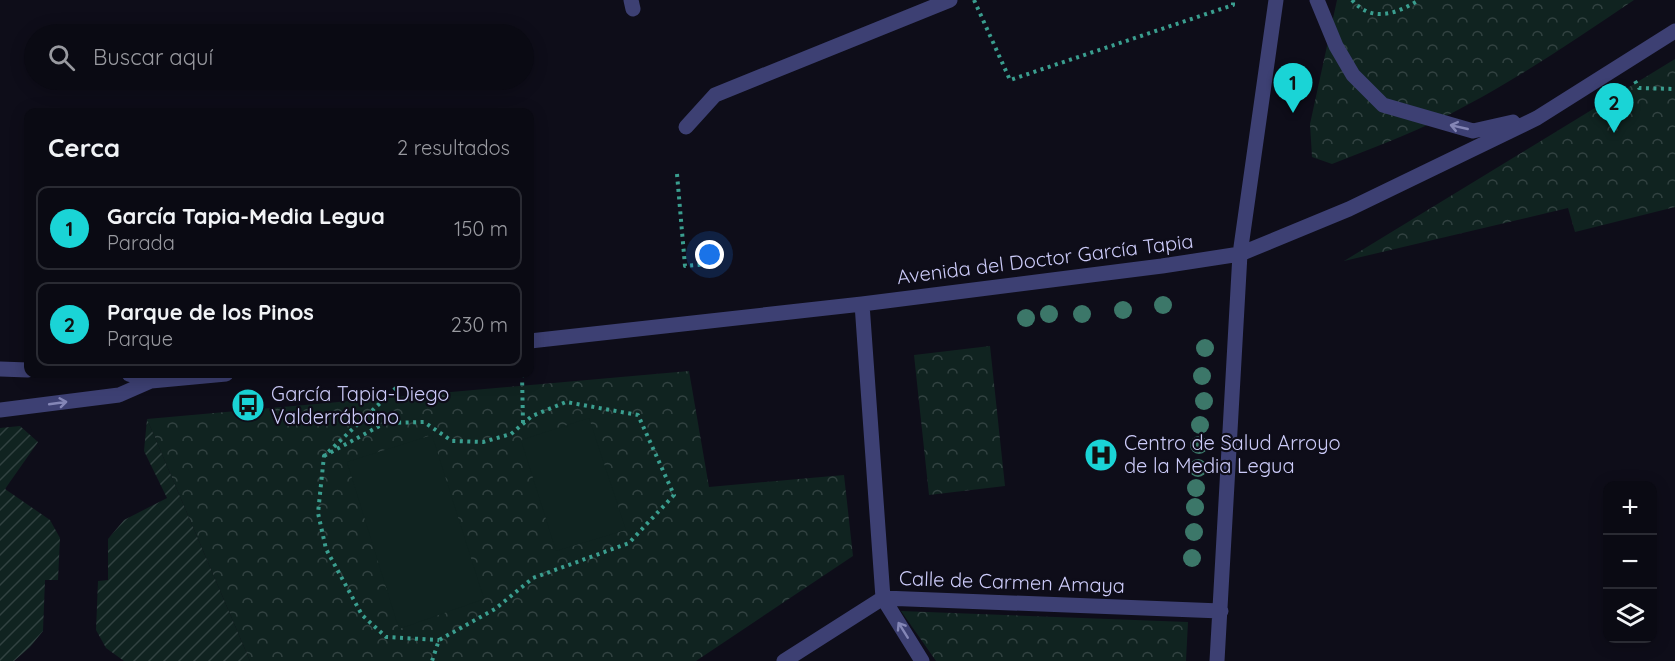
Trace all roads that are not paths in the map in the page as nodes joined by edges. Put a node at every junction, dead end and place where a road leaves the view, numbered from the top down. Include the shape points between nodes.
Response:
1 (950, 0) edge
2 (1276, 0) edge
3 (1317, 0) edge
4 (1675, 31) edge
5 (1537, 118) junction
6 (686, 127) dead end
7 (1240, 254) junction
8 (862, 304) junction
9 (534, 341) edge
10 (0, 369) edge
11 (24, 370) edge
12 (142, 378) edge
13 (183, 378) edge
14 (151, 381) junction
15 (0, 410) edge
16 (883, 598) junction
17 (1221, 611) junction
18 (784, 661) edge
19 (922, 661) edge
20 (1218, 661) edge

1 - 6 street via 715,95
2 - 7 street
5 -> 3 street, Avenida del Doctor García Tapia via 1473,130 1383,105 1353,75
4 - 5 street, Avenida del Doctor García Tapia
5 - 7 street, Avenida del Doctor García Tapia via 1348,209
7 - 8 street, Avenida del Doctor García Tapia
7 - 17 street
8 - 9 street, Avenida del Doctor García Tapia
8 - 16 street
10 - 11 street
12 - 14 street
13 - 14 street
15 -> 14 street via 119,395
16 - 17 street, Calle de Carmen Amaya
16 - 18 street, Calle de Carmen Amaya
19 -> 16 street
17 - 20 street

